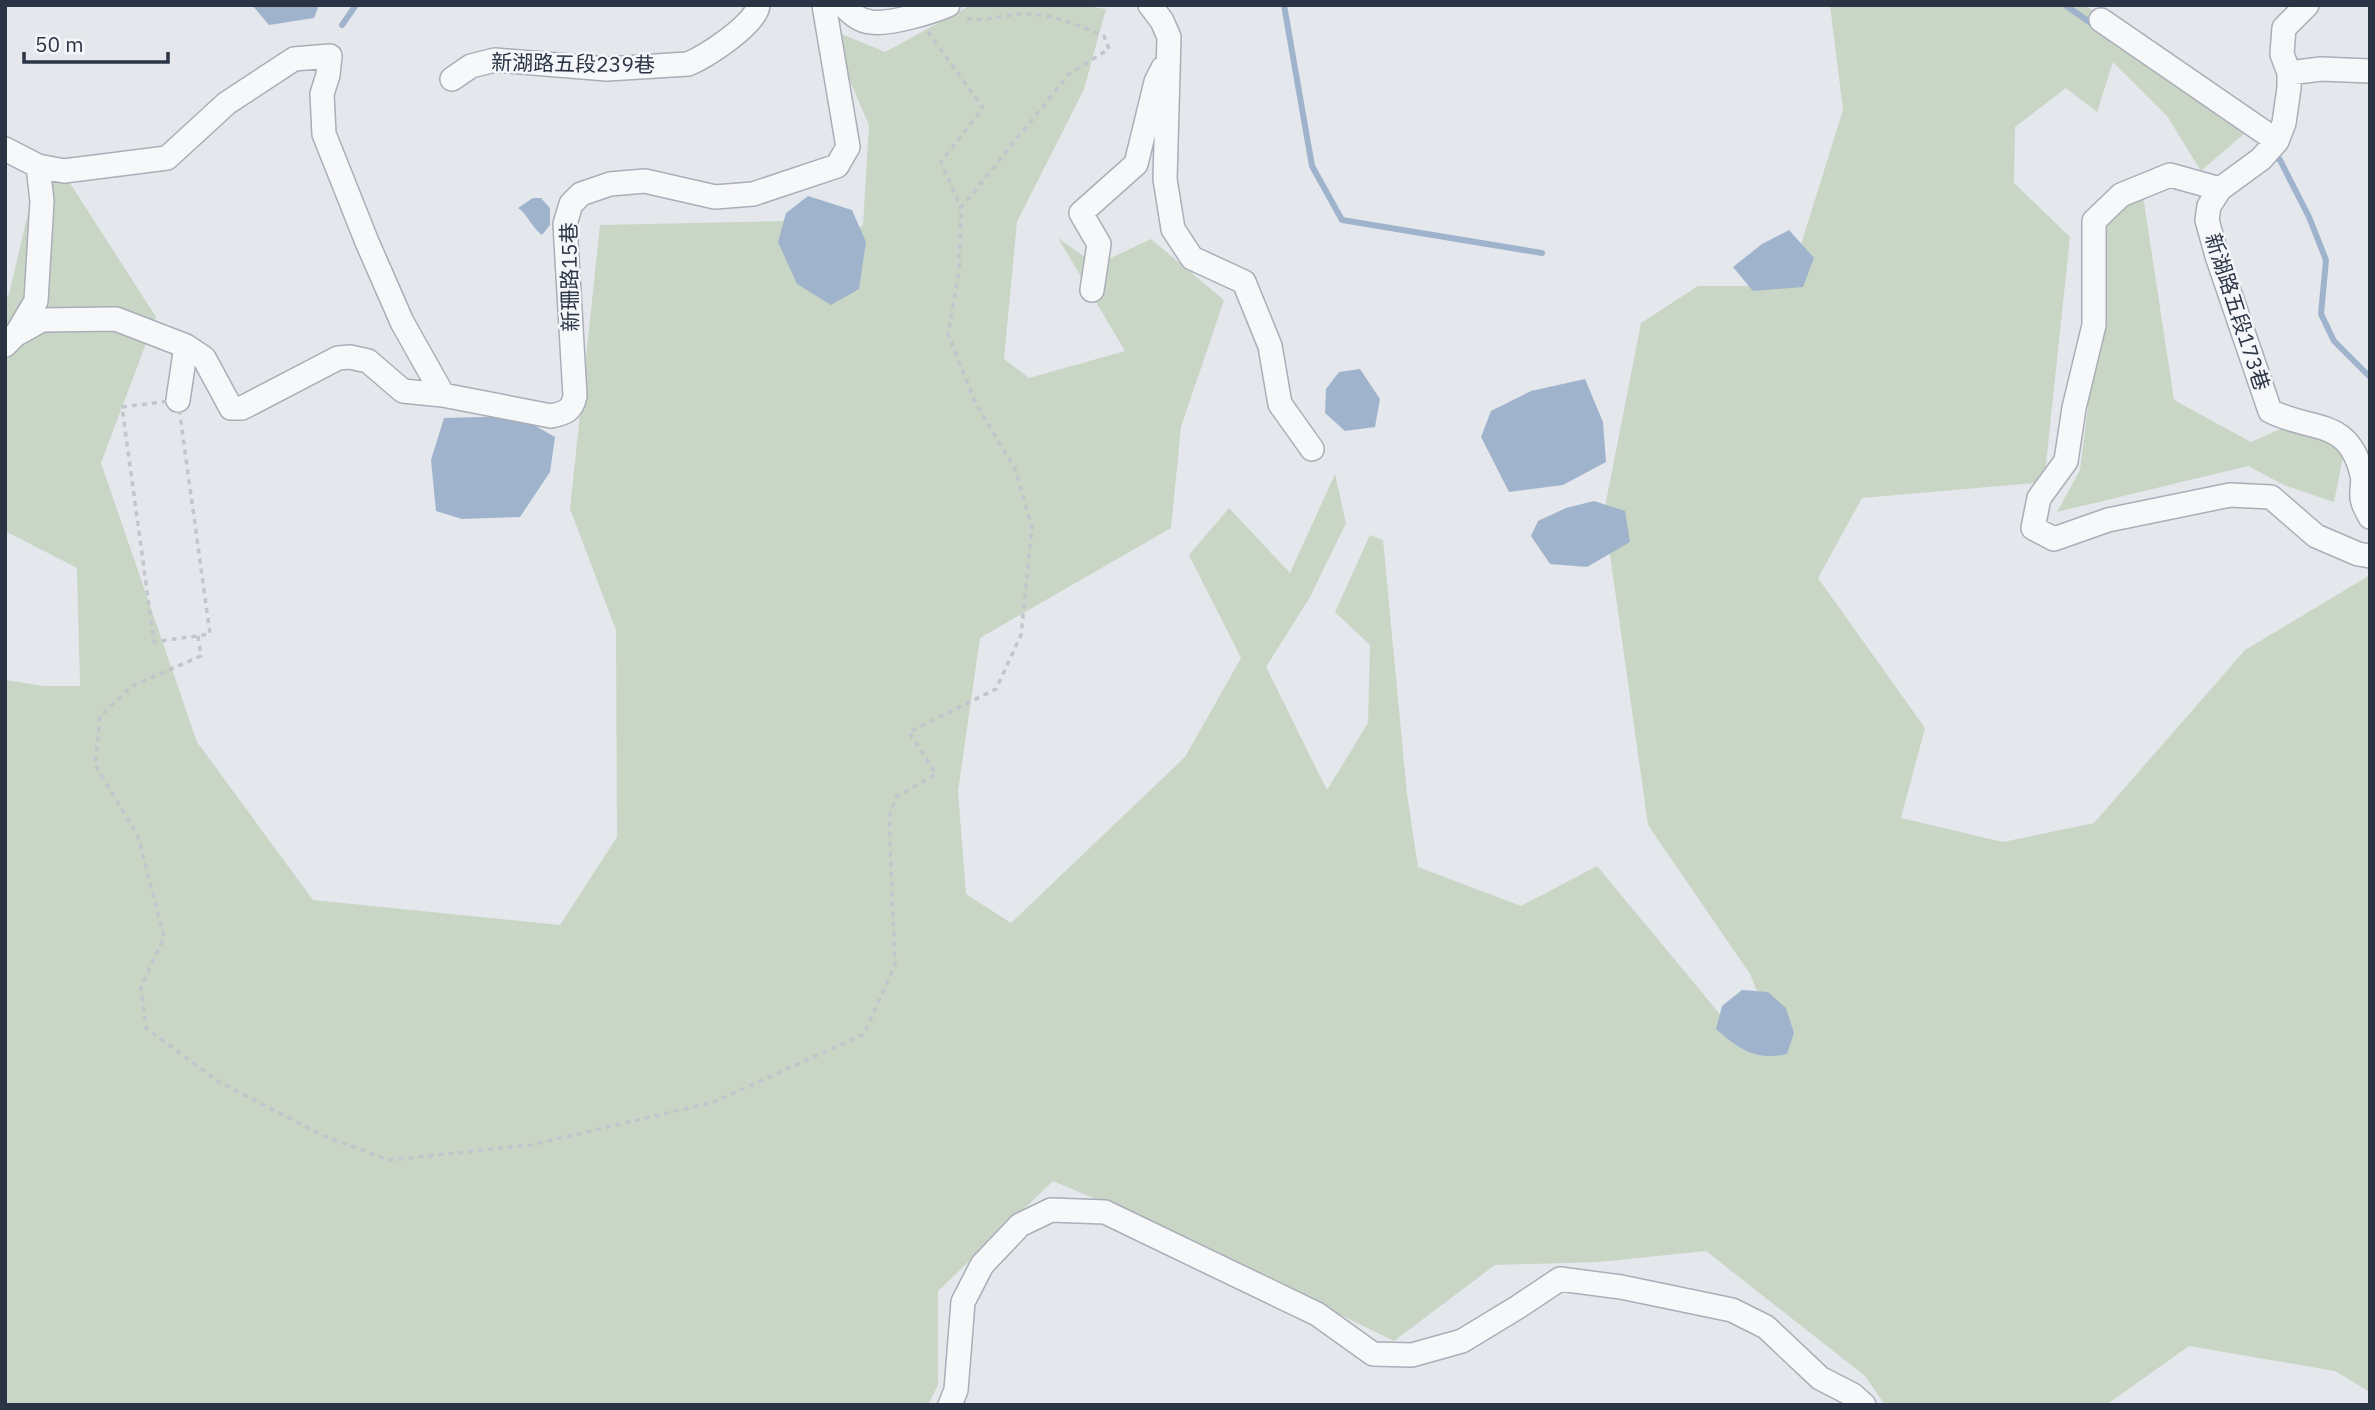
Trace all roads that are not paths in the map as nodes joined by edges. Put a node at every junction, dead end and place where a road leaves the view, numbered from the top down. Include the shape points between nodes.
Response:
1 (758, 5) edge
2 (824, 5) edge
3 (843, 5) edge
4 (1150, 5) edge
5 (2307, 5) edge
6 (932, 11) edge
7 (2101, 20) dead end
8 (1170, 56) junction
9 (2370, 71) edge
10 (2289, 73) junction
11 (452, 79) dead end
12 (2277, 141) junction
13 (5, 149) edge
14 (38, 166) junction
15 (2220, 189) junction
16 (1092, 290) dead end
17 (10, 340) edge
18 (186, 346) junction
19 (443, 395) junction
20 (178, 400) road end
21 (1311, 449) dead end
22 (2370, 517) edge
23 (2370, 556) edge
24 (950, 1405) edge
25 (1864, 1405) edge

1 - 11 lane, 新湖路五段239巷 via 751,21 688,64 607,69 495,60 471,66
2 - 19 lane, 新珊路15巷 via 848,147 837,166 753,194 715,197 645,181 610,184 582,194 571,204 565,224 573,406 551,416
3 - 6 lane via 855,17 871,22
4 - 8 lane via 1169,37
5 - 10 lane via 2284,28 2282,54
7 - 12 lane
8 - 16 lane via 1156,82 1136,164 1081,214 1099,244
8 - 21 lane via 1165,179 1173,229 1192,258 1244,282 1270,346 1280,404
9 - 10 lane
10 - 12 lane via 2284,124
12 - 15 lane via 2262,159
13 - 14 lane
14 - 17 lane via 42,201 36,301
14 - 19 lane via 64,171 167,158 227,103 294,59 330,55 322,94 324,134 402,322
15 - 22 lane, 新湖路五段173巷 via 2209,206 2207,220 2270,411 2342,436 2353,448 2363,477 2361,499
15 - 23 lane via 2170,175 2121,195 2094,221 2094,325 2066,461 2039,498 2033,528 2054,539 2108,520 2230,495 2271,498 2316,536
17 - 18 lane, 新珊路15巷 via 42,320 116,319
18 - 19 lane, 新珊路15巷 via 204,358 231,408 242,408 338,358 350,357 368,361 403,391
18 - 20 lane
24 - 25 lane via 956,1390 963,1302 982,1265 1020,1225 1051,1210 1105,1212 1317,1314 1373,1353 1412,1356 1462,1341 1560,1279 1732,1310 1766,1327 1820,1378

